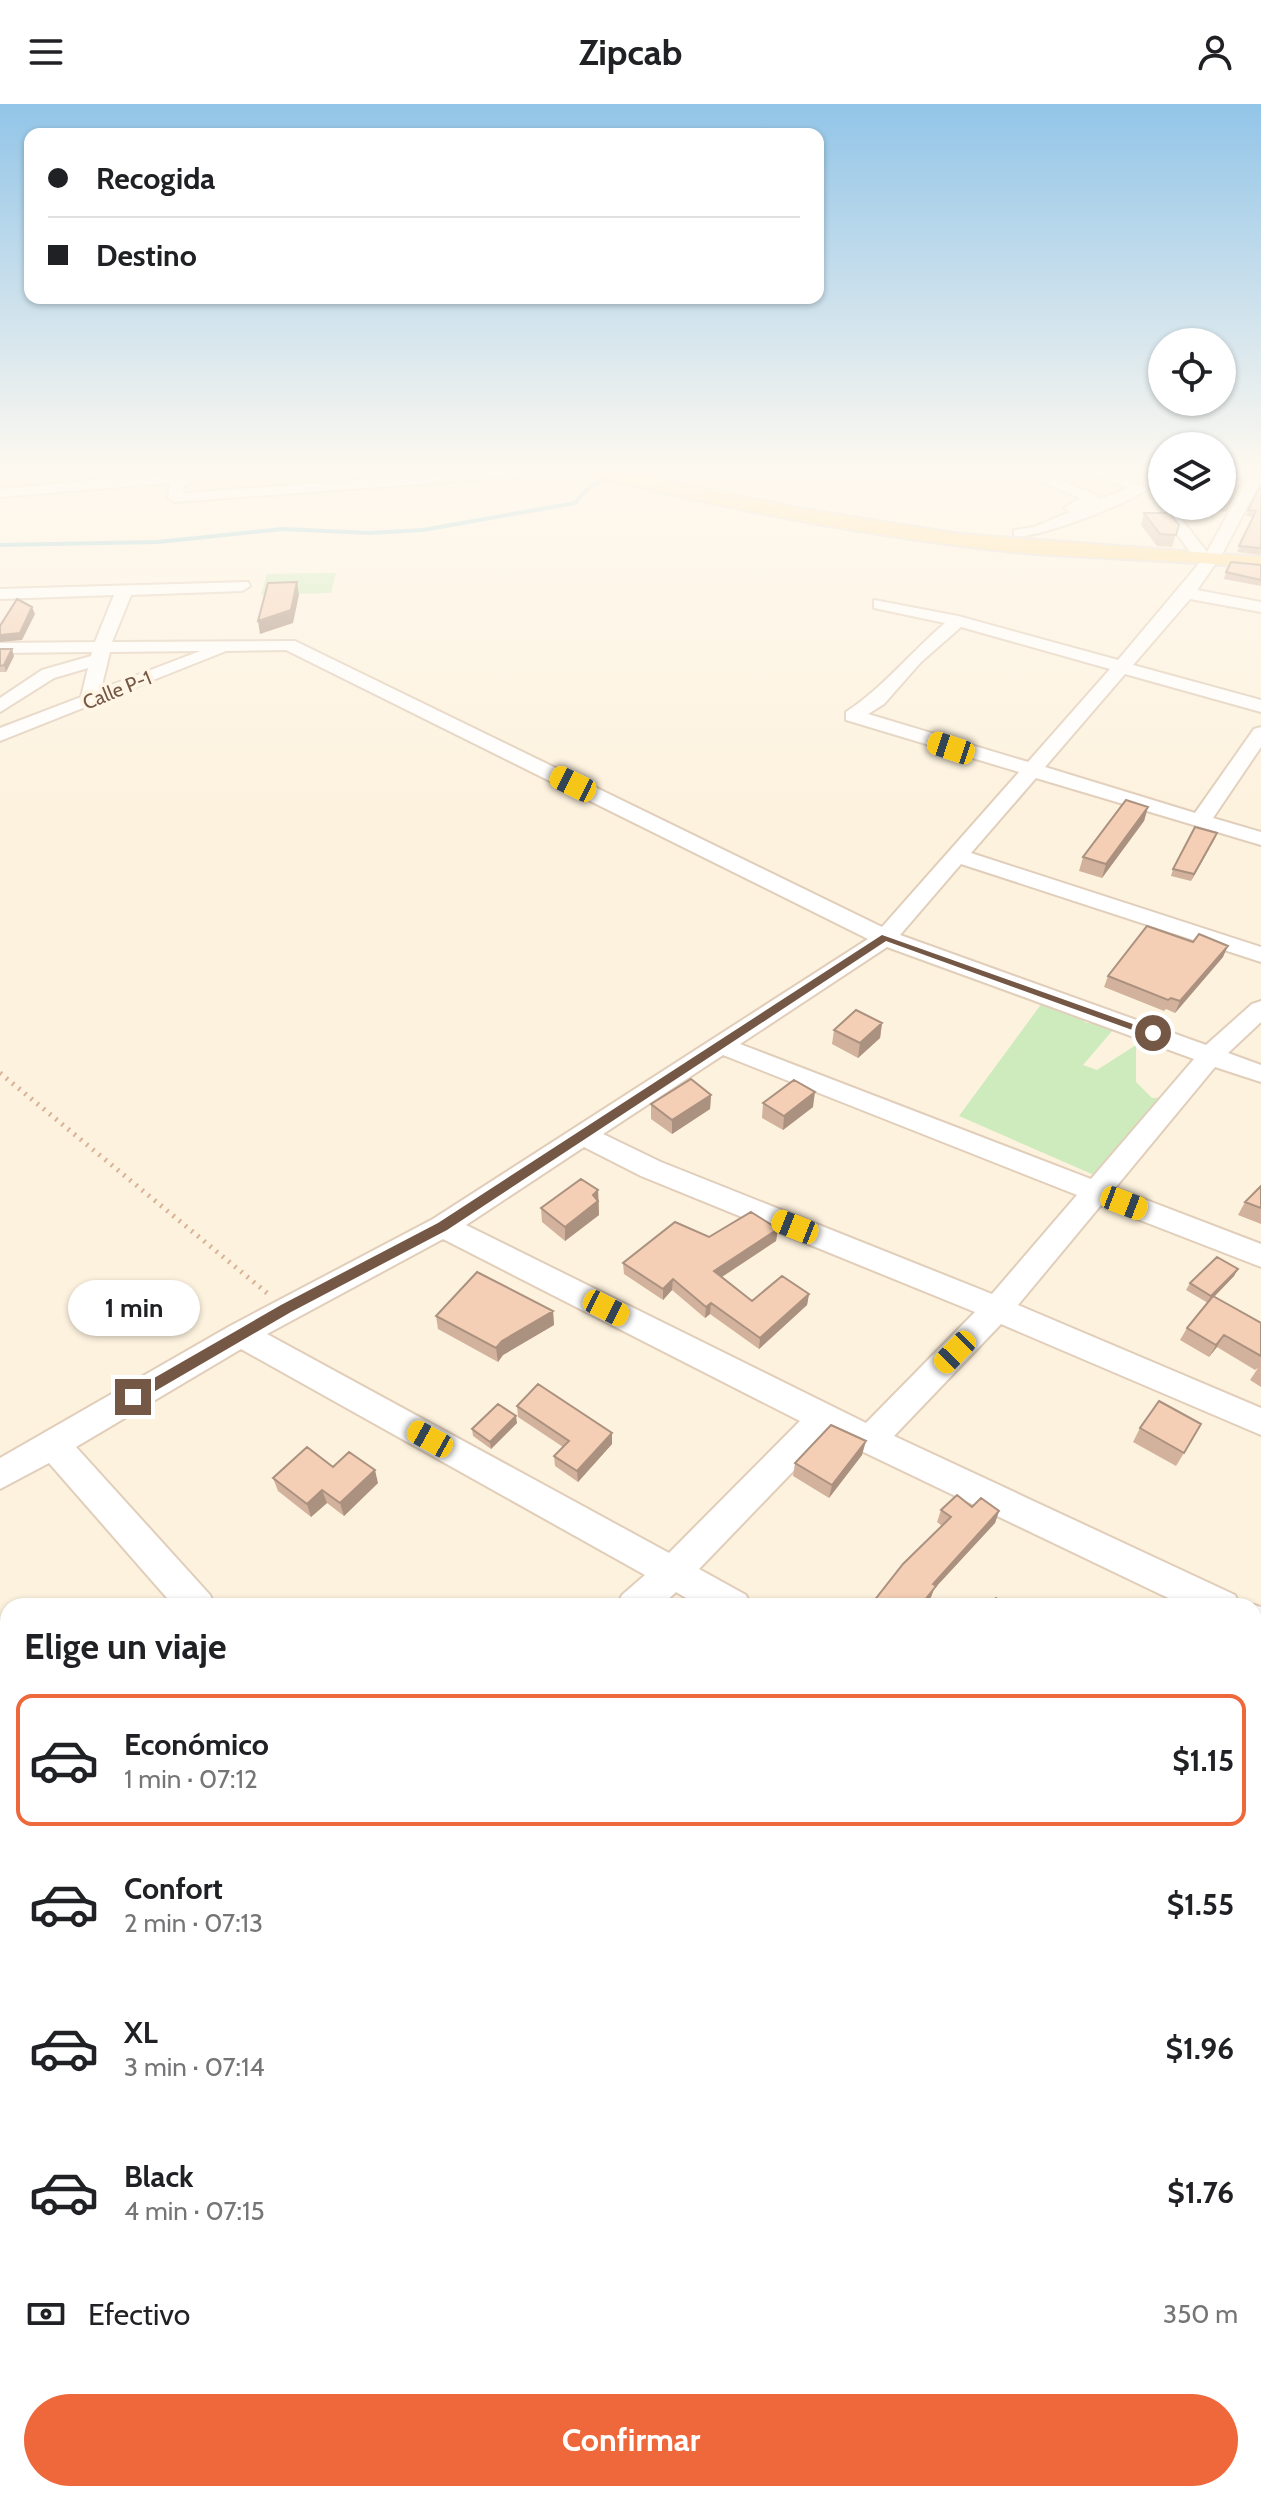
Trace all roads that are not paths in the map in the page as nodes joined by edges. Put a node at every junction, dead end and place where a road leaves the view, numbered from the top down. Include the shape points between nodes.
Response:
1 (1192, 583) edge
2 (242, 586) dead end
3 (125, 590) junction
4 (1186, 593) junction
5 (0, 594) edge
6 (880, 604) dead end
7 (1261, 607) edge
8 (958, 621) junction
9 (233, 644) junction
10 (0, 648) edge
11 (101, 653) junction
12 (1122, 669) junction
13 (89, 701) junction
14 (0, 706) edge
15 (1261, 706) edge
16 (0, 713) edge
17 (61, 713) junction
18 (1261, 733) edge
19 (0, 735) edge
20 (1033, 772) junction
21 (1200, 821) junction
22 (1261, 839) edge
23 (958, 856) junction
24 (885, 938) junction
25 (1261, 955) edge
26 (1261, 1009) edge
27 (720, 1045) junction
28 (1212, 1054) junction
29 (1261, 1074) edge
30 (582, 1135) junction
31 (1096, 1192) junction
32 (443, 1226) junction
33 (1261, 1256) edge
34 (997, 1309) junction
35 (241, 1334) junction
36 (824, 1418) junction
37 (1261, 1422) edge
38 (870, 1440) junction
39 (52, 1443) junction
40 (0, 1475) edge
41 (673, 1573) junction
42 (190, 1598) edge
43 (644, 1598) edge
44 (718, 1598) edge
45 (1205, 1598) edge

1 - 4 street
2 - 3 street
3 - 5 street
3 - 11 street
4 - 7 street
4 - 12 street
6 - 8 street
8 - 12 street
8 - 20 street via 877,700 853,716
9 - 11 street
9 - 13 street, Calle P-1
9 - 24 street via 289,645
10 - 11 street
11 - 13 street
11 - 14 street via 48,674
12 - 15 street
12 - 20 street
13 - 17 street, Calle P-1
16 - 17 street
17 - 19 street, Calle P-1
18 - 21 street
20 - 21 street
20 - 23 street
21 - 22 street
23 - 24 street
23 - 25 street
24 - 27 street
24 - 28 street
26 - 28 street
27 - 30 street
27 - 31 street
28 - 29 street
28 - 31 street
30 - 32 street
30 - 34 street via 651,1169
31 - 33 street
31 - 34 street
32 - 35 street
32 - 36 street
34 - 37 street
34 - 38 street
35 - 39 street
35 - 41 street
36 - 38 street
36 - 41 street
38 - 45 street
39 - 40 street
39 - 42 street
41 - 43 street
41 - 44 street

